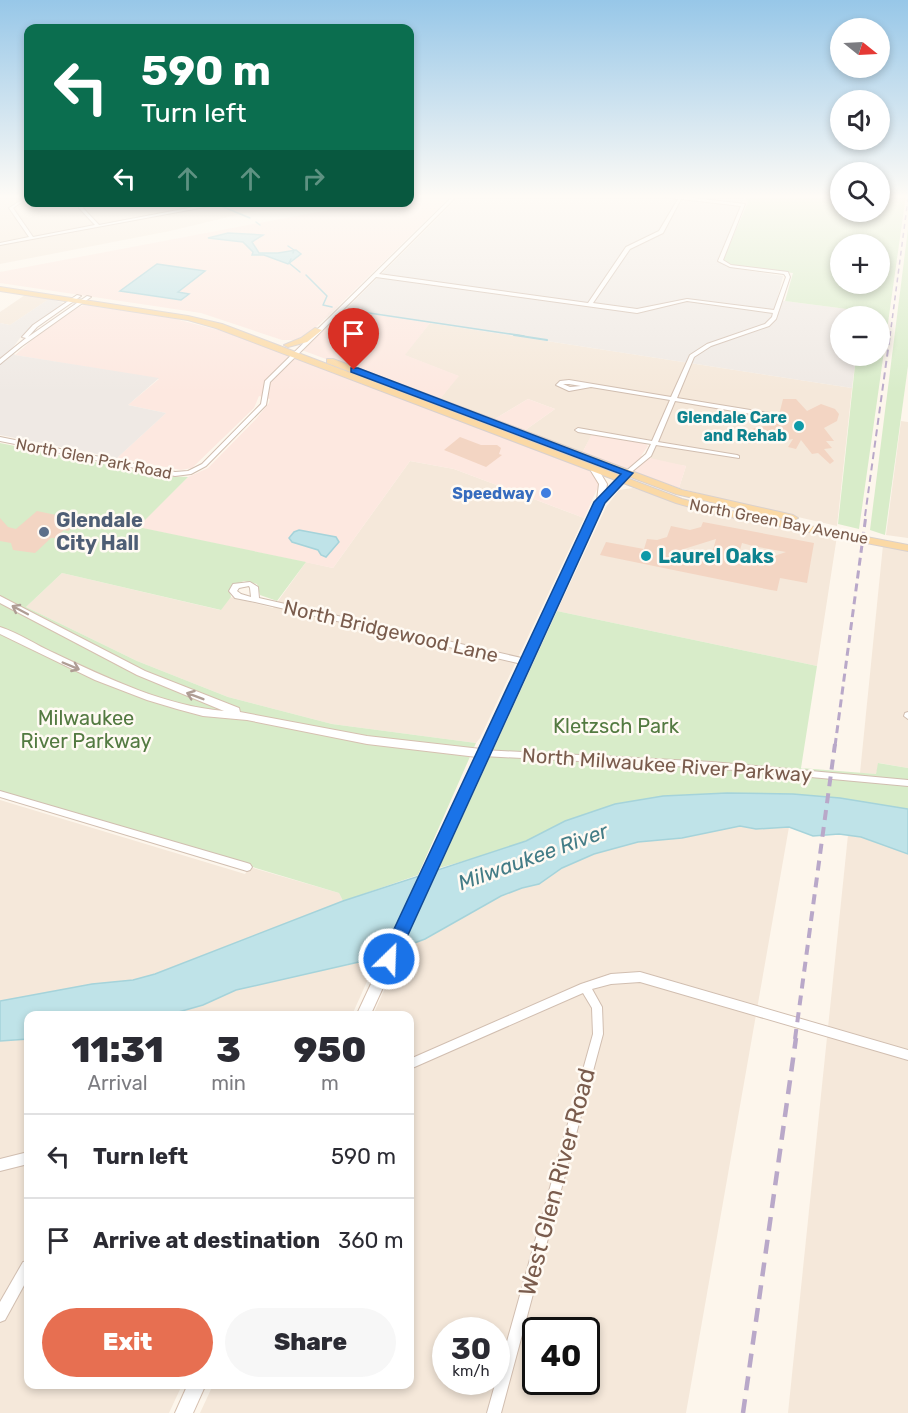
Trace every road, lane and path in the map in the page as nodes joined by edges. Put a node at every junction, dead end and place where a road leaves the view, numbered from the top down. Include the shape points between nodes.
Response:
1 (389, 261) edge
2 (619, 261) edge
3 (723, 261) edge
4 (375, 275) junction
5 (0, 287) edge
6 (80, 299) junction
7 (589, 305) junction
8 (776, 312) junction
9 (318, 330) junction
10 (21, 345) junction
11 (288, 345) junction
12 (296, 352) junction
13 (0, 362) edge
14 (348, 370) junction
15 (590, 386) dead end
16 (672, 400) junction
17 (769, 415) dead end
18 (578, 430) dead end
19 (0, 439) edge
20 (654, 443) junction
21 (736, 457) dead end
22 (595, 471) junction
23 (624, 476) junction
24 (600, 502) junction
25 (908, 541) edge
26 (908, 548) edge
27 (0, 599) edge
28 (255, 600) dead end
29 (0, 630) edge
30 (526, 662) junction
31 (249, 717) junction
32 (483, 753) junction
33 (908, 783) edge
34 (0, 794) edge
35 (247, 867) dead end
36 (585, 987) junction
37 (365, 1011) edge
38 (908, 1055) edge
39 (414, 1062) edge
40 (24, 1159) edge
41 (0, 1165) edge
42 (24, 1274) edge
43 (0, 1315) edge
44 (195, 1389) edge
45 (184, 1413) edge
46 (494, 1413) edge

1 - 4 street
2 - 7 street
3 - 8 street via 730,266 787,274
4 - 7 street
4 - 9 street
5 - 6 main road, North Green Bay Avenue
6 - 10 street
6 - 10 street via 35,326
6 - 11 main road, North Green Bay Avenue via 195,314
6 - 12 main road, North Green Bay Avenue via 188,318
7 - 8 street via 637,311 702,300
8 - 16 street via 760,328 696,352
9 - 11 main road
9 - 12 street
10 - 13 street
11 - 12 main road, North Green Bay Avenue
12 - 14 main road, North Green Bay Avenue
12 - 14 main road, North Green Bay Avenue via 335,372
12 - 19 street, North Glen Park Road via 267,382 262,407 204,465 189,473 163,472
14 - 22 main road, North Green Bay Avenue
14 - 23 main road, North Green Bay Avenue
15 - 16 street
16 - 17 street
16 - 20 street
18 - 20 street
20 - 21 street
20 - 23 street via 644,460
22 - 23 main road, North Green Bay Avenue
22 - 24 street via 603,484
23 - 24 street
23 - 25 main road, North Green Bay Avenue via 718,503
23 - 26 main road, North Green Bay Avenue via 714,511
24 - 30 street
31 -> 27 street, North Milwaukee River Parkway via 141,673
28 - 30 street, North Bridgewood Lane
29 -> 31 street, North Milwaukee River Parkway via 54,658 127,688 203,712
30 - 32 street
31 - 32 street, North Milwaukee River Parkway via 357,739
32 - 33 street, North Milwaukee River Parkway via 712,765
32 - 37 street
34 - 35 street
36 - 38 street via 611,979 640,977
36 - 39 street
36 - 46 street, West Glen River Road via 597,1007 598,1034
40 - 41 street
42 - 43 street
44 - 45 street

